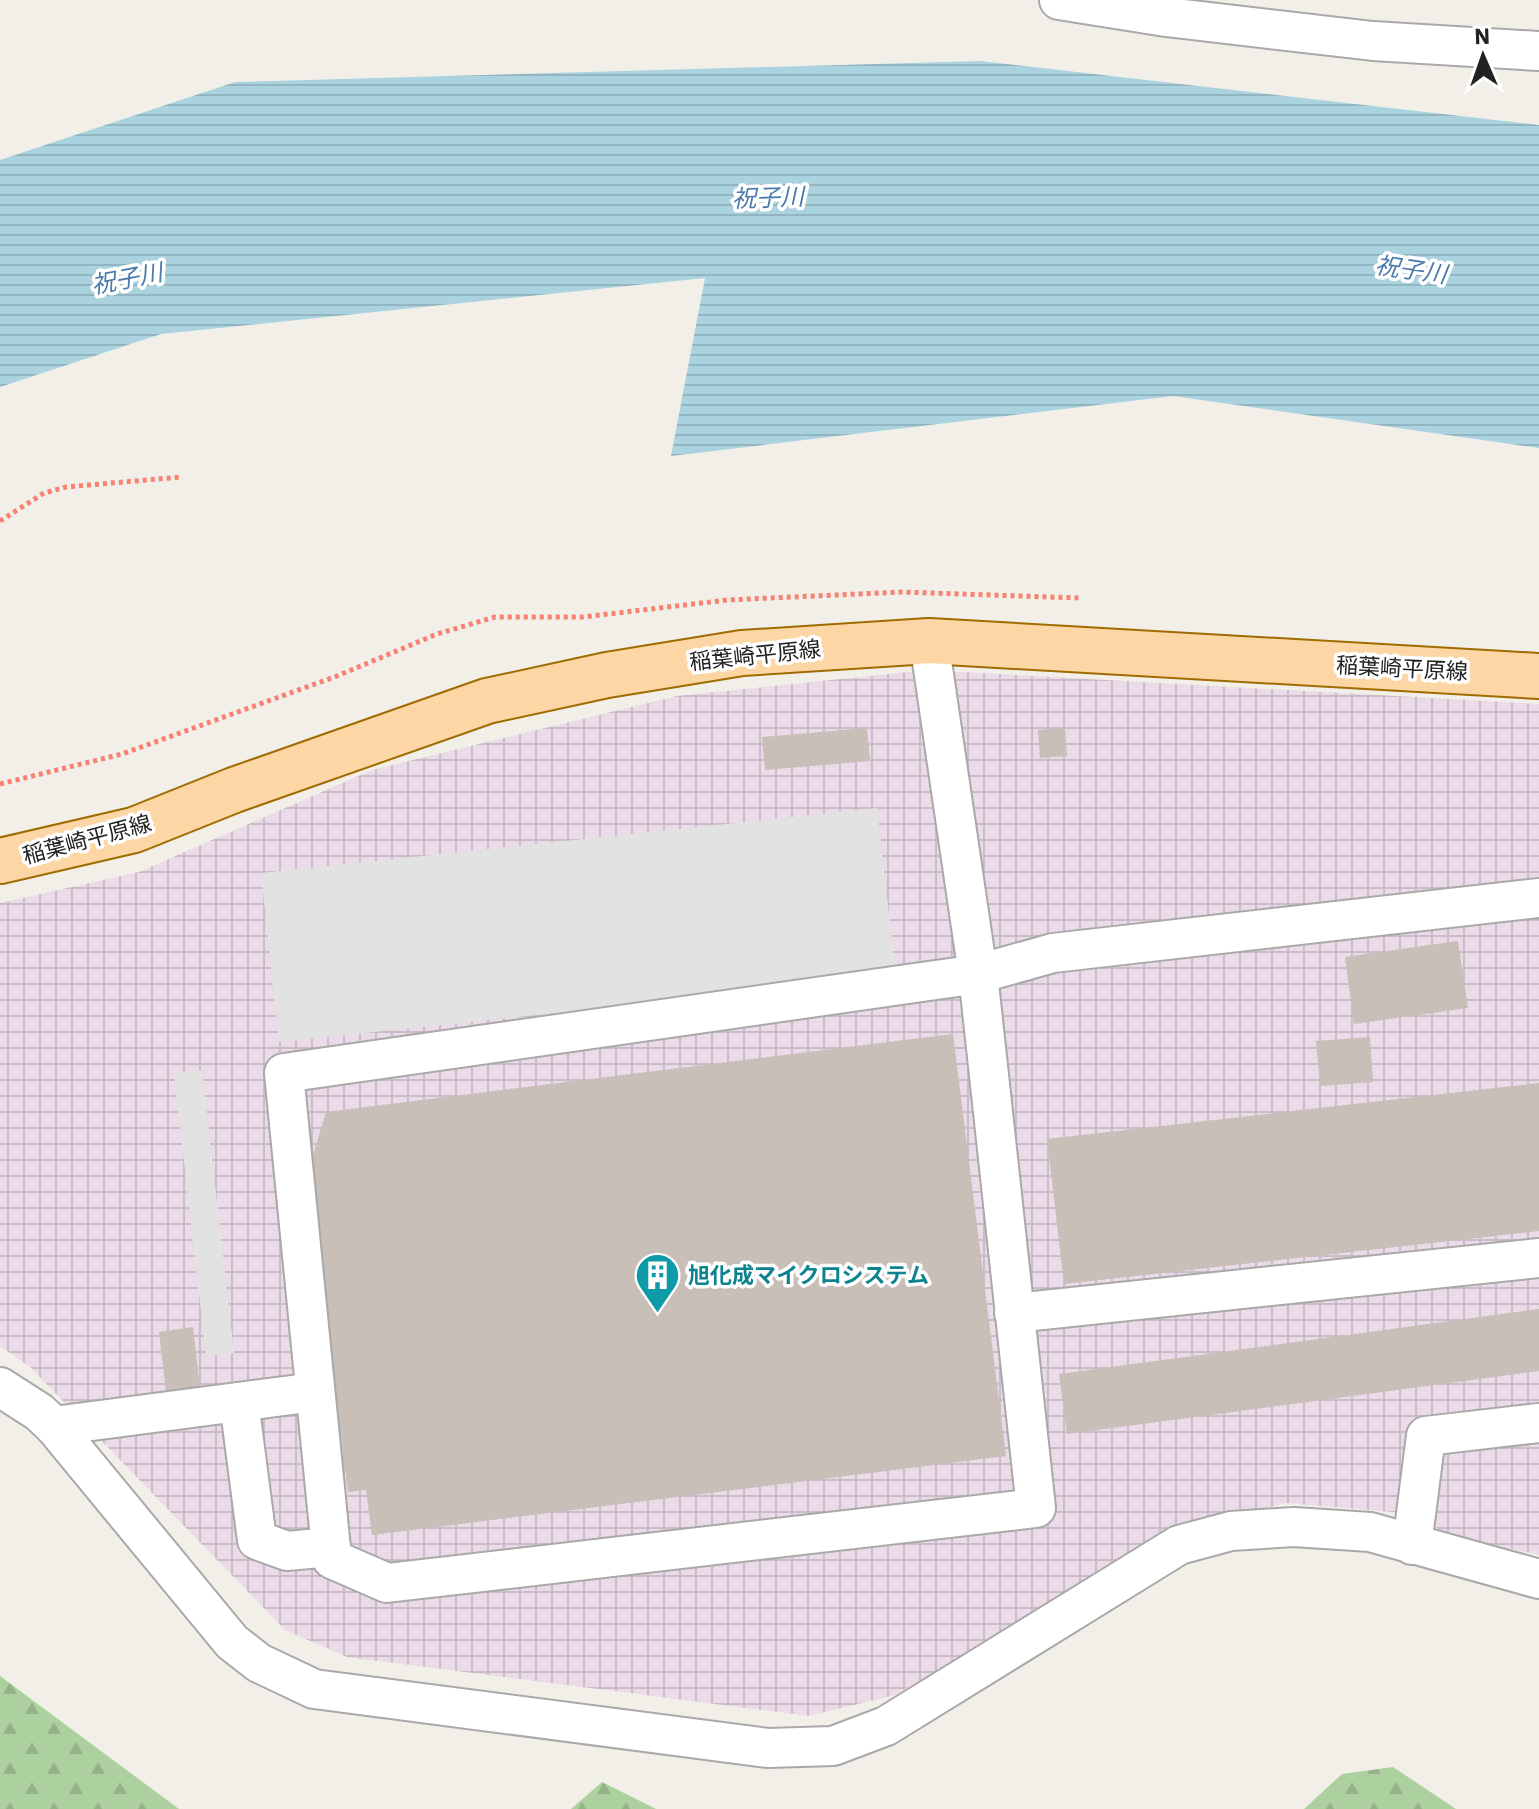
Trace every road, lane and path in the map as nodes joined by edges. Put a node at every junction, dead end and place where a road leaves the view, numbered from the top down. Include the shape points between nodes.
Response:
1 (1059, 0) edge
2 (1539, 51) edge
3 (181, 477) dead end
4 (0, 521) edge
5 (929, 641) junction
6 (1539, 676) edge
7 (0, 861) edge
8 (1539, 898) edge
9 (978, 974) junction
10 (1539, 1258) edge
11 (1014, 1313) junction
12 (3, 1390) edge
13 (315, 1392) junction
14 (239, 1402) junction
15 (1539, 1423) edge
16 (54, 1426) junction
17 (1412, 1545) junction
18 (331, 1547) junction
19 (1539, 1579) edge

1 - 2 street via 1373,41
3 - 4 path via 66,487 44,493
5 - 6 main road, 稲葉崎平原線
5 - 7 main road, 稲葉崎平原線 via 742,653 487,701 134,830
5 - 9 street
8 - 9 street via 1053,953
9 - 11 street
9 - 13 street via 284,1073
10 - 11 street
11 - 18 street via 1036,1508 387,1583 332,1559
12 - 16 street
13 - 14 street
13 - 18 street
14 - 16 street
14 - 18 street via 257,1540 287,1551
15 - 17 street via 1426,1436
16 - 17 street via 232,1642 259,1663 314,1689 768,1748 833,1746 886,1726 1179,1545 1231,1531 1294,1527 1370,1532
17 - 19 street

